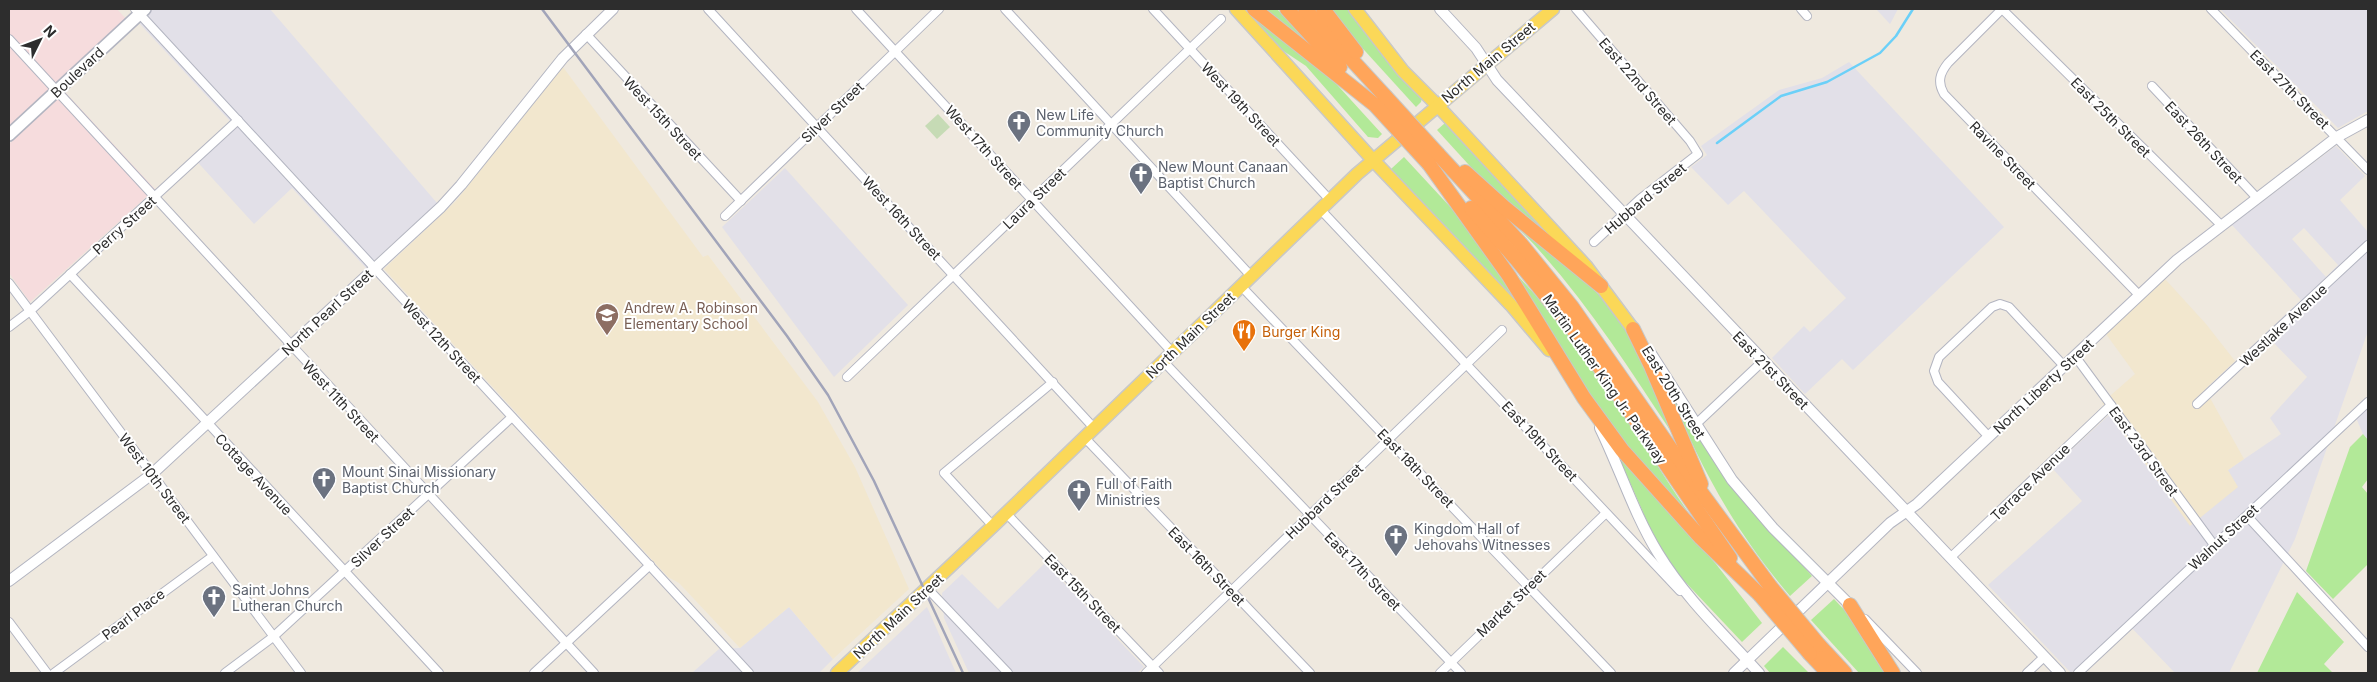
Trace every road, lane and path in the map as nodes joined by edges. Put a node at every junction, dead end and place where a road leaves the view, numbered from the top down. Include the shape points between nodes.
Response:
1 (613, 9) edge
2 (708, 9) edge
3 (856, 9) edge
4 (939, 9) edge
5 (1005, 9) edge
6 (1153, 9) edge
7 (1236, 9) edge
8 (1254, 9) edge
9 (1287, 9) edge
10 (1305, 9) edge
11 (1323, 9) edge
12 (1356, 9) edge
13 (1440, 9) edge
14 (1553, 9) edge
15 (1576, 9) edge
16 (1800, 9) edge
17 (2002, 9) edge
18 (2211, 9) edge
19 (140, 10) edge
20 (1807, 16) dead end
21 (1221, 19) dead end
22 (586, 34) junction
23 (9, 40) edge
24 (1190, 49) junction
25 (896, 51) junction
26 (1486, 64) junction
27 (2152, 86) dead end
28 (56, 91) junction
29 (1380, 97) junction
30 (1437, 105) junction
31 (238, 120) junction
32 (2368, 120) edge
33 (1111, 124) junction
34 (818, 127) junction
35 (9, 135) edge
36 (2337, 137) junction
37 (1698, 154) joint
38 (1437, 158) junction
39 (1373, 160) junction
40 (2368, 170) edge
41 (154, 198) junction
42 (2257, 198) junction
43 (1330, 199) junction
44 (1032, 201) junction
45 (741, 202) junction
46 (1320, 209) junction
47 (1623, 213) junction
48 (726, 216) dead end
49 (2221, 225) junction
50 (1594, 242) dead end
51 (2368, 245) edge
52 (375, 268) junction
53 (70, 274) junction
54 (954, 275) junction
55 (1251, 276) junction
56 (9, 283) edge
57 (1241, 286) junction
58 (1601, 286) junction
59 (2139, 295) junction
60 (30, 311) junction
61 (9, 328) edge
62 (1633, 329) junction
63 (1502, 330) dead end
64 (291, 346) junction
65 (1168, 356) junction
66 (2075, 356) junction
67 (1763, 361) junction
68 (1467, 364) junction
69 (2064, 366) junction
70 (847, 377) dead end
71 (1053, 382) junction
72 (1584, 398) junction
73 (2368, 402) edge
74 (2197, 404) dead end
75 (2111, 405) junction
76 (512, 416) junction
77 (207, 423) junction
78 (1695, 425) junction
79 (1094, 428) junction
80 (1084, 437) junction
81 (1989, 437) junction
82 (1388, 439) junction
83 (152, 474) junction
84 (428, 494) junction
85 (1703, 495) junction
86 (1905, 511) junction
87 (1006, 513) junction
88 (1605, 514) junction
89 (1310, 515) junction
90 (2246, 516) junction
91 (994, 526) junction
92 (2214, 545) junction
93 (213, 556) junction
94 (1950, 558) junction
95 (650, 566) junction
96 (345, 571) junction
97 (9, 581) edge
98 (1827, 583) junction
99 (1529, 586) junction
100 (928, 589) junction
101 (1231, 591) junction
102 (1760, 595) junction
103 (1850, 605) junction
104 (1707, 619) junction
105 (9, 622) edge
106 (273, 637) junction
107 (566, 643) junction
108 (2368, 647) edge
109 (1814, 649) junction
110 (2044, 657) junction
111 (1748, 660) junction
112 (1450, 663) junction
113 (1153, 667) junction
114 (47, 673) edge
115 (54, 673) edge
116 (225, 673) edge
117 (300, 673) edge
118 (439, 673) edge
119 (534, 673) edge
120 (594, 673) edge
121 (749, 673) edge
122 (837, 673) edge
123 (1008, 673) edge
124 (1146, 673) edge
125 (1159, 673) edge
126 (1310, 673) edge
127 (1440, 673) edge
128 (1460, 673) edge
129 (1612, 673) edge
130 (1734, 673) edge
131 (1759, 673) edge
132 (1828, 673) edge
133 (1845, 673) edge
134 (1894, 673) edge
135 (1917, 673) edge
136 (2027, 673) edge
137 (2060, 673) edge
138 (2078, 673) edge

1 - 22 street, North Pearl Street
2 - 34 street, West 16th Street
3 - 25 street, West 17th Street
4 - 25 street, Silver Street
5 - 33 street
6 - 24 street, West 19th Street
7 - 39 main road
8 - 29 highway
9 - 29 highway, Martin Luther King Jr. Parkway
10 - 29 highway, Martin Luther King Jr. Parkway
11 - 29 highway via 1362,60
12 - 30 main road, East 20th Street via 1403,72
13 - 26 street, East 21st Street via 1476,48
14 - 26 main road, North Main Street
15 - 37 street, East 22nd Street
16 - 20 street
17 - 49 street, East 25th Street
17 - 59 street, Ravine Street via 1948,63 1942,71 1940,87
18 - 36 street, East 27th Street
19 - 28 main road, Boulevard
19 - 31 street, West 12th Street
21 - 24 street, Laura Street
22 - 45 street, West 15th Street
22 - 52 street, North Pearl Street via 461,185
23 - 28 street, West 11th Street
24 - 33 street, Laura Street
24 - 43 street, West 19th Street
25 - 34 street, Silver Street
25 - 44 street, West 17th Street
26 - 30 main road, North Main Street
26 - 47 street, East 21st Street via 1497,80
27 - 42 street, East 26th Street
28 - 35 main road, Boulevard
28 - 41 street, West 11th Street
29 - 38 highway, Martin Luther King Jr. Parkway, bridge
30 - 39 main road, North Main Street
30 - 58 main road, East 20th Street via 1578,256
31 - 41 street, Perry Street
31 - 52 street, West 12th Street
32 - 36 street, North Liberty Street
33 - 44 street, Laura Street
33 - 55 street
34 - 45 street, Silver Street
34 - 54 street, West 16th Street
36 - 40 street, East 27th Street
36 - 42 street, North Liberty Street
37 - 47 street, Hubbard Street
38 - 58 highway via 1468,174
38 - 72 highway
38 - 85 highway, Martin Luther King Jr. Parkway via 1521,244 1572,306
38 - 102 highway, Martin Luther King Jr. Parkway via 1564,318
39 - 43 main road, North Main Street
39 - 72 main road via 1518,313
41 - 53 street, Perry Street
41 - 64 street, West 11th Street
42 - 49 street, North Liberty Street
43 - 46 main road, North Main Street
44 - 54 street, Laura Street
44 - 65 street, West 17th Street
45 - 48 street, Silver Street
46 - 55 main road, North Main Street
46 - 68 street, East 19th Street
47 - 50 street, Hubbard Street
47 - 67 street, East 21st Street
49 - 59 street, North Liberty Street
51 - 74 street, Westlake Avenue
52 - 64 street, North Pearl Street
52 - 76 street, West 12th Street
53 - 60 street, Perry Street
53 - 77 street, Cottage Avenue
54 - 70 street, Laura Street
54 - 71 street, West 16th Street
55 - 57 main road, North Main Street
56 - 60 street, West 10th Street
57 - 65 main road, North Main Street
57 - 82 street, East 18th Street
58 - 62 main road, East 20th Street
59 - 66 street, North Liberty Street
60 - 61 street, Perry Street
60 - 83 street, West 10th Street
62 - 78 street, East 20th Street
62 - 85 highway via 1701,479
63 - 68 street, Hubbard Street
64 - 77 street, North Pearl Street
64 - 84 street, West 11th Street
65 - 79 main road, North Main Street
65 - 89 street, East 17th Street
66 - 69 street, North Liberty Street
66 - 75 street, East 23rd Street
67 - 78 street
67 - 86 street, East 21st Street
68 - 82 street, Hubbard Street
68 - 88 street, East 19th Street via 1598,502
69 - 81 street, North Liberty Street
69 - 81 street via 2009,307 2000,304 1992,307 1939,357 1934,371 1938,382
71 - 79 street, West 16th Street
71 - 91 street via 944,473
72 - 102 highway via 1636,467 1701,538
72 - 104 street via 1654,546
73 - 90 street, Walnut Street
75 - 92 street, East 23rd Street
75 - 94 street, Terrace Avenue
76 - 84 street, Silver Street
76 - 95 street, West 12th Street
77 - 83 street, North Pearl Street
77 - 96 street, Cottage Avenue
78 - 98 street, East 20th Street via 1744,495
79 - 80 main road, North Main Street
80 - 87 main road, North Main Street
80 - 101 street, East 16th Street
81 - 86 street, North Liberty Street via 1917,504
82 - 89 street, Hubbard Street
82 - 99 street, East 18th Street
83 - 93 street, West 10th Street
83 - 97 street, North Pearl Street
84 - 96 street, Silver Street
84 - 107 street, West 11th Street
85 - 109 highway, Martin Luther King Jr. Parkway, bridge
86 - 94 street, East 21st Street
86 - 98 street, North Liberty Street
87 - 91 main road, North Main Street
87 - 113 street, East 15th Street
88 - 99 street, Market Street
88 - 104 street, East 19th Street
89 - 101 street, Hubbard Street
89 - 112 street, East 17th Street
90 - 92 street, Walnut Street
90 - 108 street
91 - 100 main road, North Main Street
92 - 138 street, Walnut Street
93 - 106 street, West 10th Street
93 - 115 street, Pearl Place
94 - 110 street, East 21st Street
95 - 107 street
95 - 121 street, West 12th Street
96 - 106 street, Silver Street
96 - 118 street, Cottage Avenue
98 - 103 street, East 20th Street
98 - 111 street, North Liberty Street
99 - 112 street, Market Street
99 - 129 street, East 18th Street
100 - 122 main road, North Main Street
100 - 123 street
101 - 113 street, Hubbard Street
101 - 126 street, East 16th Street
102 - 109 highway, Martin Luther King Jr. Parkway, bridge
103 - 134 highway
103 - 135 street, East 20th Street
104 - 111 street, East 19th Street
105 - 114 street
106 - 116 street, Silver Street
106 - 117 street, West 10th Street
107 - 119 street
107 - 120 street, West 11th Street
109 - 132 highway, Martin Luther King Jr. Parkway
109 - 133 highway, Martin Luther King Jr. Parkway
110 - 136 street
110 - 137 street, East 21st Street
111 - 130 street, North Liberty Street
111 - 131 street, East 19th Street
112 - 127 street, Market Street
112 - 128 street, East 17th Street
113 - 124 street, Hubbard Street
113 - 125 street, East 15th Street

